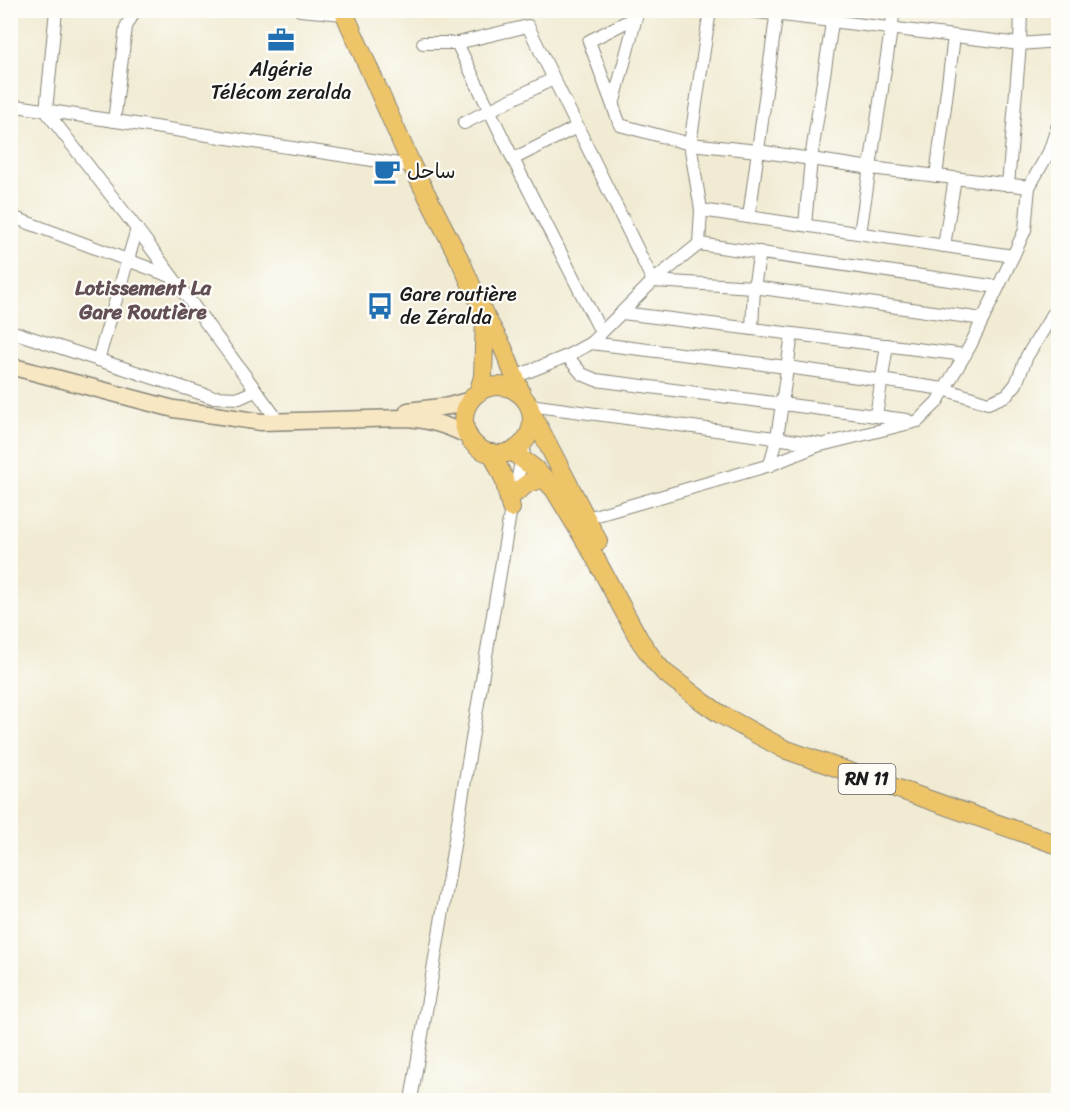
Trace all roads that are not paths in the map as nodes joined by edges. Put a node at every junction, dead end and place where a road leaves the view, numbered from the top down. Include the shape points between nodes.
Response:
1 (56, 10) edge
2 (135, 10) edge
3 (300, 10) edge
4 (710, 10) edge
5 (740, 10) edge
6 (894, 10) edge
7 (1021, 10) edge
8 (344, 12) edge
9 (776, 12) edge
10 (833, 16) edge
11 (891, 28) junction
12 (954, 37) junction
13 (1059, 41) edge
14 (457, 43) junction
15 (423, 44) dead end
16 (1020, 44) junction
17 (553, 79) junction
18 (10, 105) edge
19 (613, 105) junction
20 (489, 110) junction
21 (46, 111) junction
22 (114, 121) junction
23 (464, 123) dead end
24 (1059, 125) edge
25 (577, 128) junction
26 (690, 144) junction
27 (758, 151) junction
28 (513, 159) junction
29 (811, 159) junction
30 (412, 166) junction
31 (872, 168) junction
32 (936, 176) junction
33 (956, 178) junction
34 (1008, 185) junction
35 (1029, 187) junction
36 (702, 210) junction
37 (10, 216) edge
38 (749, 217) junction
39 (805, 225) junction
40 (137, 229) junction
41 (860, 233) junction
42 (699, 244) junction
43 (944, 246) junction
44 (760, 252) junction
45 (1013, 256) junction
46 (129, 260) junction
47 (171, 276) junction
48 (653, 281) junction
49 (998, 286) junction
50 (754, 287) junction
51 (1059, 306) edge
52 (622, 313) junction
53 (485, 316) junction
54 (983, 319) junction
55 (752, 329) junction
56 (10, 331) edge
57 (601, 332) junction
58 (792, 334) junction
59 (591, 343) junction
60 (887, 345) junction
61 (964, 355) junction
62 (567, 356) junction
63 (98, 360) junction
64 (10, 366) edge
65 (787, 367) junction
66 (515, 377) junction
67 (882, 381) junction
68 (945, 389) junction
69 (255, 391) junction
70 (475, 396) junction
71 (528, 404) junction
72 (782, 404) junction
73 (274, 415) junction
74 (876, 416) junction
75 (242, 418) junction
76 (918, 421) junction
77 (469, 436) junction
78 (777, 438) junction
79 (823, 444) junction
80 (492, 453) junction
81 (516, 455) junction
82 (770, 465) junction
83 (544, 477) junction
84 (512, 501) junction
85 (587, 518) junction
86 (687, 688) junction
87 (1059, 845) edge
88 (411, 1101) edge

1 - 21 street
2 - 22 street via 126,27
3 - 8 street
4 - 26 street
5 - 9 street
6 - 11 street
7 - 16 street
8 - 30 main road, RN 11
9 - 10 street
9 - 27 street
10 - 11 street
10 - 29 street
11 - 12 street
11 - 31 street
12 - 16 street
12 - 32 street
13 - 16 street
14 - 15 street
14 - 17 street via 528,26
14 - 20 street
16 - 34 street
17 - 20 street
17 - 25 street
18 - 21 street
19 - 19 street via 633,28 636,17 589,41
19 - 26 street via 620,125
20 - 23 street
20 - 28 street
21 - 22 street
21 - 40 street
22 - 30 street
24 - 35 street
25 - 28 street
25 - 48 street
26 - 27 street
26 - 36 street
27 - 29 street
27 - 38 street
28 - 57 street
29 - 31 street
29 - 39 street
30 - 53 main road, RN 11
31 - 32 street
31 - 41 street
32 - 33 street
33 - 34 street
33 - 43 street
34 - 35 street
35 - 45 street via 1025,230
36 - 38 street
36 - 42 street
37 - 46 street
38 - 39 street
39 - 41 street
40 - 46 street
40 - 47 street
41 - 43 street
42 - 44 street
42 - 48 street
43 - 45 street
44 - 49 street
44 - 50 street
45 - 49 street
46 - 47 street
46 - 63 street
47 - 69 street
48 - 50 street
48 - 52 street
49 - 54 street
50 - 54 street
50 - 55 street
51 - 68 street via 1008,395 988,403
52 - 55 street
52 - 57 street
53 - 66 main road, RN 11
53 - 70 main road via 483,377
54 - 61 street
55 - 58 street
56 - 63 street
57 - 59 street
58 - 60 street
58 - 65 street
59 - 62 street
59 - 65 street
60 - 61 street
60 - 67 street
61 - 68 street
62 - 66 street
62 - 72 street via 576,369 596,380
63 - 69 street via 212,397 238,398
64 - 75 main road via 174,409
65 - 67 street
65 - 72 street
66 - 71 main road, RN 11
67 - 68 street
67 - 74 street
68 - 76 street
69 - 73 street
70 - 71 main road via 496,386 514,390
70 - 73 main road via 449,406 412,411
70 - 77 main road via 466,408
71 - 78 street
71 - 81 main road via 530,431
71 - 85 main road, RN 11
72 - 74 street
72 - 78 street
73 - 75 main road
74 - 76 street
75 - 77 main road via 276,422 412,418 435,422
76 - 79 street
77 - 80 main road via 482,450
78 - 79 street
78 - 82 street
79 - 82 street
80 - 81 main road
80 - 84 main road
81 - 83 main road
81 - 84 street
82 - 85 street
83 - 84 main road via 528,483
83 - 86 main road via 592,552 646,651 664,672
84 - 88 street
85 - 86 main road, RN 11 via 642,629
86 - 87 main road, RN 11 via 720,714 784,749

